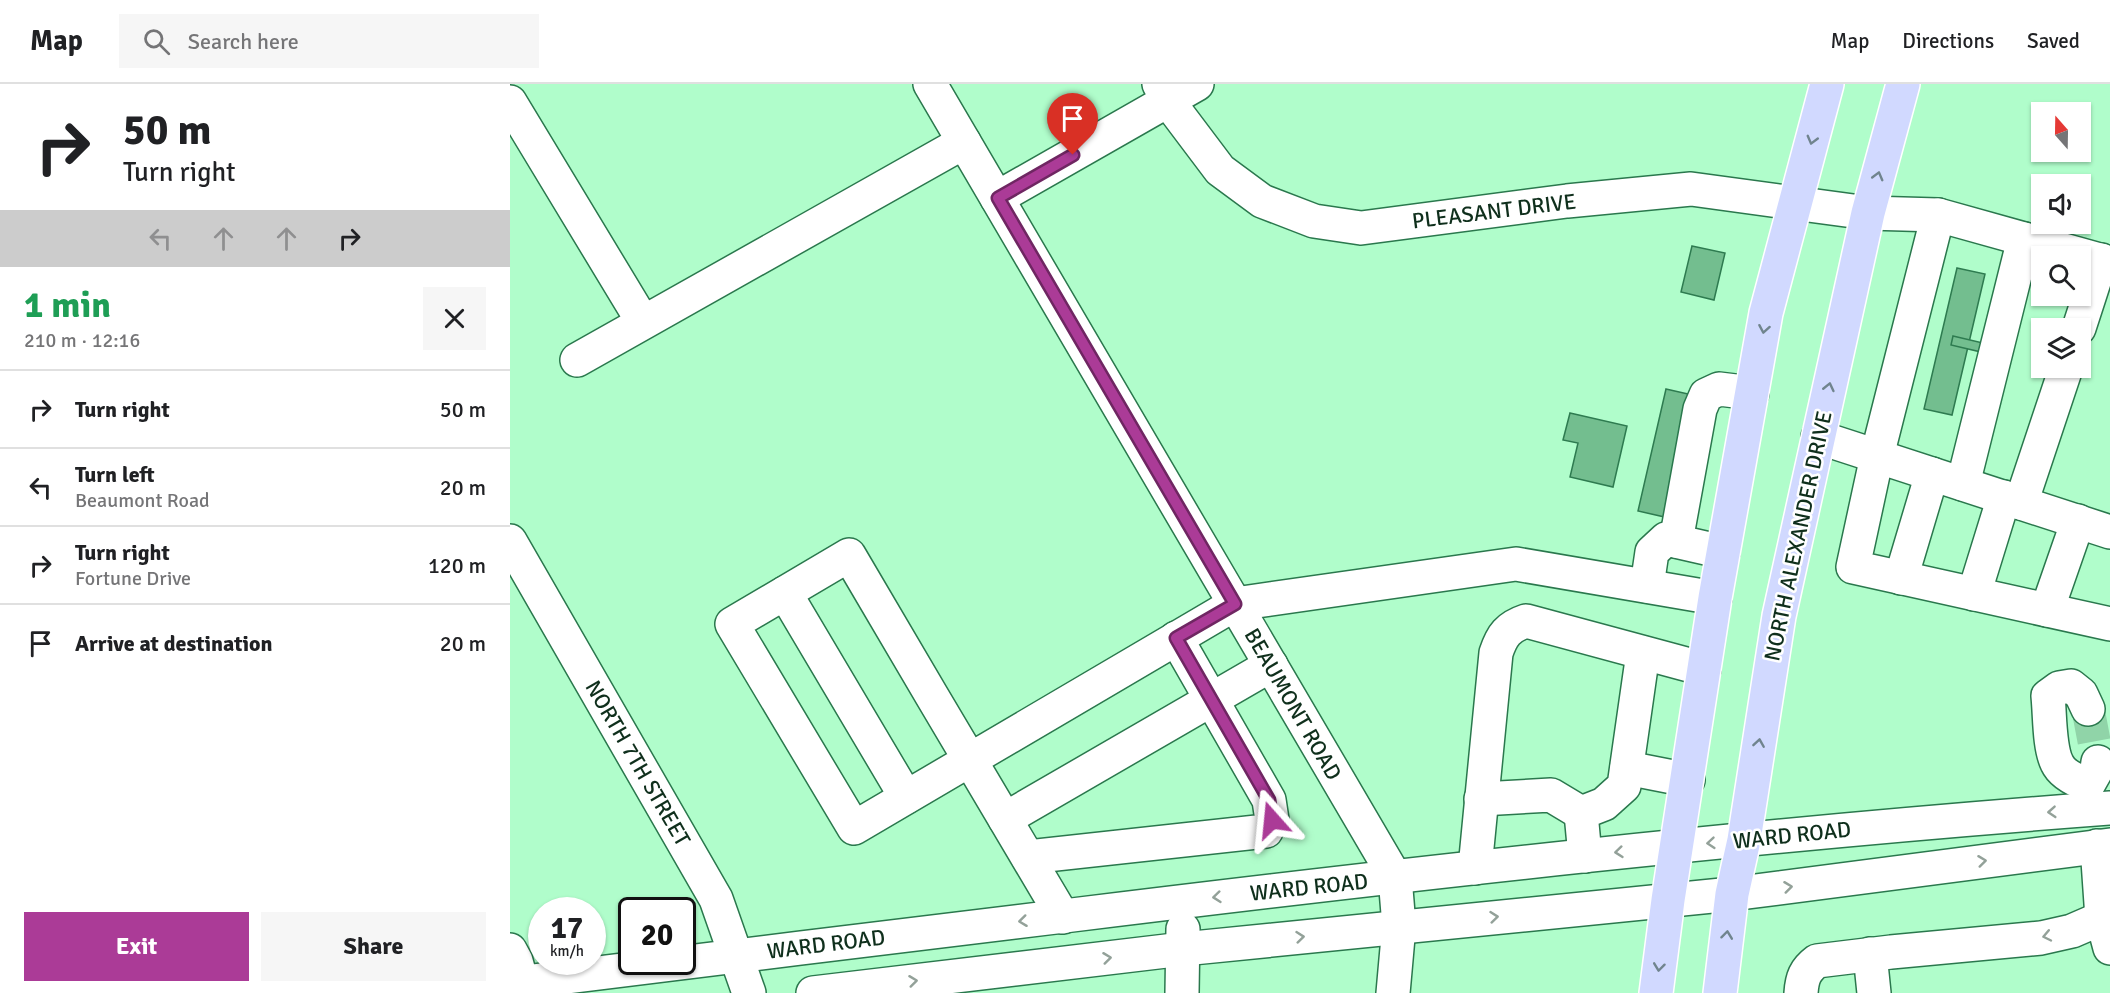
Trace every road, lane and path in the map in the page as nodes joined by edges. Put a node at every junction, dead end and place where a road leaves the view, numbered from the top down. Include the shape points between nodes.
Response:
1 (520, 84) edge
2 (930, 84) edge
3 (1197, 84) edge
4 (1827, 84) edge
5 (1903, 84) edge
6 (510, 90) edge
7 (1163, 92) edge
8 (510, 102) edge
9 (964, 142) junction
10 (998, 198) junction
11 (1794, 204) junction
12 (1868, 213) junction
13 (1938, 215) junction
14 (2024, 239) junction
15 (2106, 261) edge
16 (2083, 318) edge
17 (643, 322) junction
18 (577, 360) dead end
19 (2062, 378) edge
20 (1752, 393) junction
21 (1818, 437) junction
22 (1877, 456) junction
23 (1932, 474) junction
24 (1963, 484) junction
25 (2012, 500) junction
26 (2079, 521) junction
27 (2110, 532) edge
28 (510, 541) edge
29 (1676, 541) junction
30 (1723, 552) junction
31 (1901, 578) junction
32 (1647, 586) junction
33 (785, 593) junction
34 (1974, 594) junction
35 (1715, 598) junction
36 (1235, 604) junction
37 (2047, 610) junction
38 (2110, 624) edge
39 (1176, 638) junction
40 (1643, 653) junction
41 (1271, 665) junction
42 (1704, 669) junction
43 (1210, 700) junction
44 (2088, 709) tunnel mouth
45 (970, 760) junction
46 (1627, 768) junction
47 (1688, 780) junction
48 (2096, 791) edge
49 (906, 797) junction
50 (1481, 799) junction
51 (1581, 813) junction
52 (1005, 819) junction
53 (1744, 840) junction
54 (2104, 845) edge
55 (1678, 846) junction
56 (1585, 856) junction
57 (1028, 857) junction
58 (1474, 868) junction
59 (1395, 877) junction
60 (1732, 894) junction
61 (1668, 900) junction
62 (1183, 901) junction
63 (1063, 917) junction
64 (1399, 926) junction
65 (2106, 933) edge
66 (1183, 949) junction
67 (510, 950) edge
68 (1880, 953) junction
69 (737, 955) junction
70 (516, 983) edge
71 (749, 993) edge
72 (813, 993) edge
73 (1182, 993) edge
74 (1394, 993) edge
75 (1656, 993) edge
76 (1720, 993) edge
77 (1801, 993) edge
78 (1874, 993) edge

1 - 6 street
2 - 9 street, BEAUMONT ROAD
3 - 7 street
4 -> 11 main road
12 -> 5 main road, NORTH ALEXANDER DRIVE
7 - 10 street
7 - 11 street, PLEASANT DRIVE via 1220,170 1262,201 1314,221 1361,228 1691,189
8 - 17 street
9 - 10 street, BEAUMONT ROAD
9 - 17 street
10 - 36 street, BEAUMONT ROAD
11 - 12 street, PLEASANT DRIVE
11 -> 20 main road via 1766,313
12 - 13 street, PLEASANT DRIVE
21 -> 12 main road, NORTH ALEXANDER DRIVE
13 - 14 street, PLEASANT DRIVE
13 - 22 street
14 - 15 street, PLEASANT DRIVE
14 - 24 street
15 - 16 street
17 - 18 street
19 - 25 street
20 - 29 street via 1719,389 1706,395 1700,409
20 - 30 main road
21 - 22 street
53 -> 21 main road, NORTH ALEXANDER DRIVE via 1779,616
22 - 23 street
22 - 31 street via 1853,567
23 - 24 street
23 - 31 street
24 - 25 street
25 - 26 street
25 - 34 street
26 - 27 street
26 - 37 street
28 - 69 street, NORTH 7TH STREET via 716,899
29 - 30 street
29 - 32 street via 1666,539 1652,552
30 - 35 main road
31 - 34 street
32 - 35 street
32 - 36 street via 1516,564
33 - 45 street via 849,555
33 - 49 street
33 - 49 street via 732,624 854,828
34 - 37 street
35 - 42 main road
36 - 39 street
36 - 41 street, BEAUMONT ROAD
37 - 38 street
39 - 43 street
39 - 45 street
40 - 42 street
40 - 46 street
40 - 50 street via 1526,621 1514,625 1503,635 1496,653
41 - 43 street
41 - 59 street, BEAUMONT ROAD
42 - 47 main road
43 - 52 street
43 - 57 street via 1269,800 1272,820 1266,831
44 - 48 street via 2081,694 2071,686 2048,696 2058,765 2076,781
45 - 49 street
45 - 52 street
46 - 47 street
46 - 51 street via 1624,786 1604,804
47 - 55 main road
48 -> 53 street, WARD ROAD via 1963,818
50 - 51 street via 1551,795
50 - 58 street
51 - 56 street
52 - 57 street
53 -> 55 street, WARD ROAD
53 - 60 main road, NORTH ALEXANDER DRIVE
60 -> 54 street
54 - 65 street
55 -> 56 street, WARD ROAD
55 - 61 main road
56 - 58 street, WARD ROAD
57 - 63 street
58 - 59 street, WARD ROAD
59 -> 62 street, WARD ROAD
59 - 64 street, BEAUMONT ROAD
60 - 61 street
76 -> 60 main road, NORTH ALEXANDER DRIVE
64 -> 61 street
61 -> 75 main road
62 - 63 street, WARD ROAD
62 - 66 street
63 -> 69 street, WARD ROAD
66 -> 64 street
64 - 74 street, BEAUMONT ROAD
65 -> 68 street via 2072,931 2041,938
72 -> 66 street
66 - 73 street
67 - 70 street via 516,961
68 - 77 street via 1817,961 1807,968
68 - 78 street
69 - 70 street, WARD ROAD
69 - 71 street, NORTH 7TH STREET

